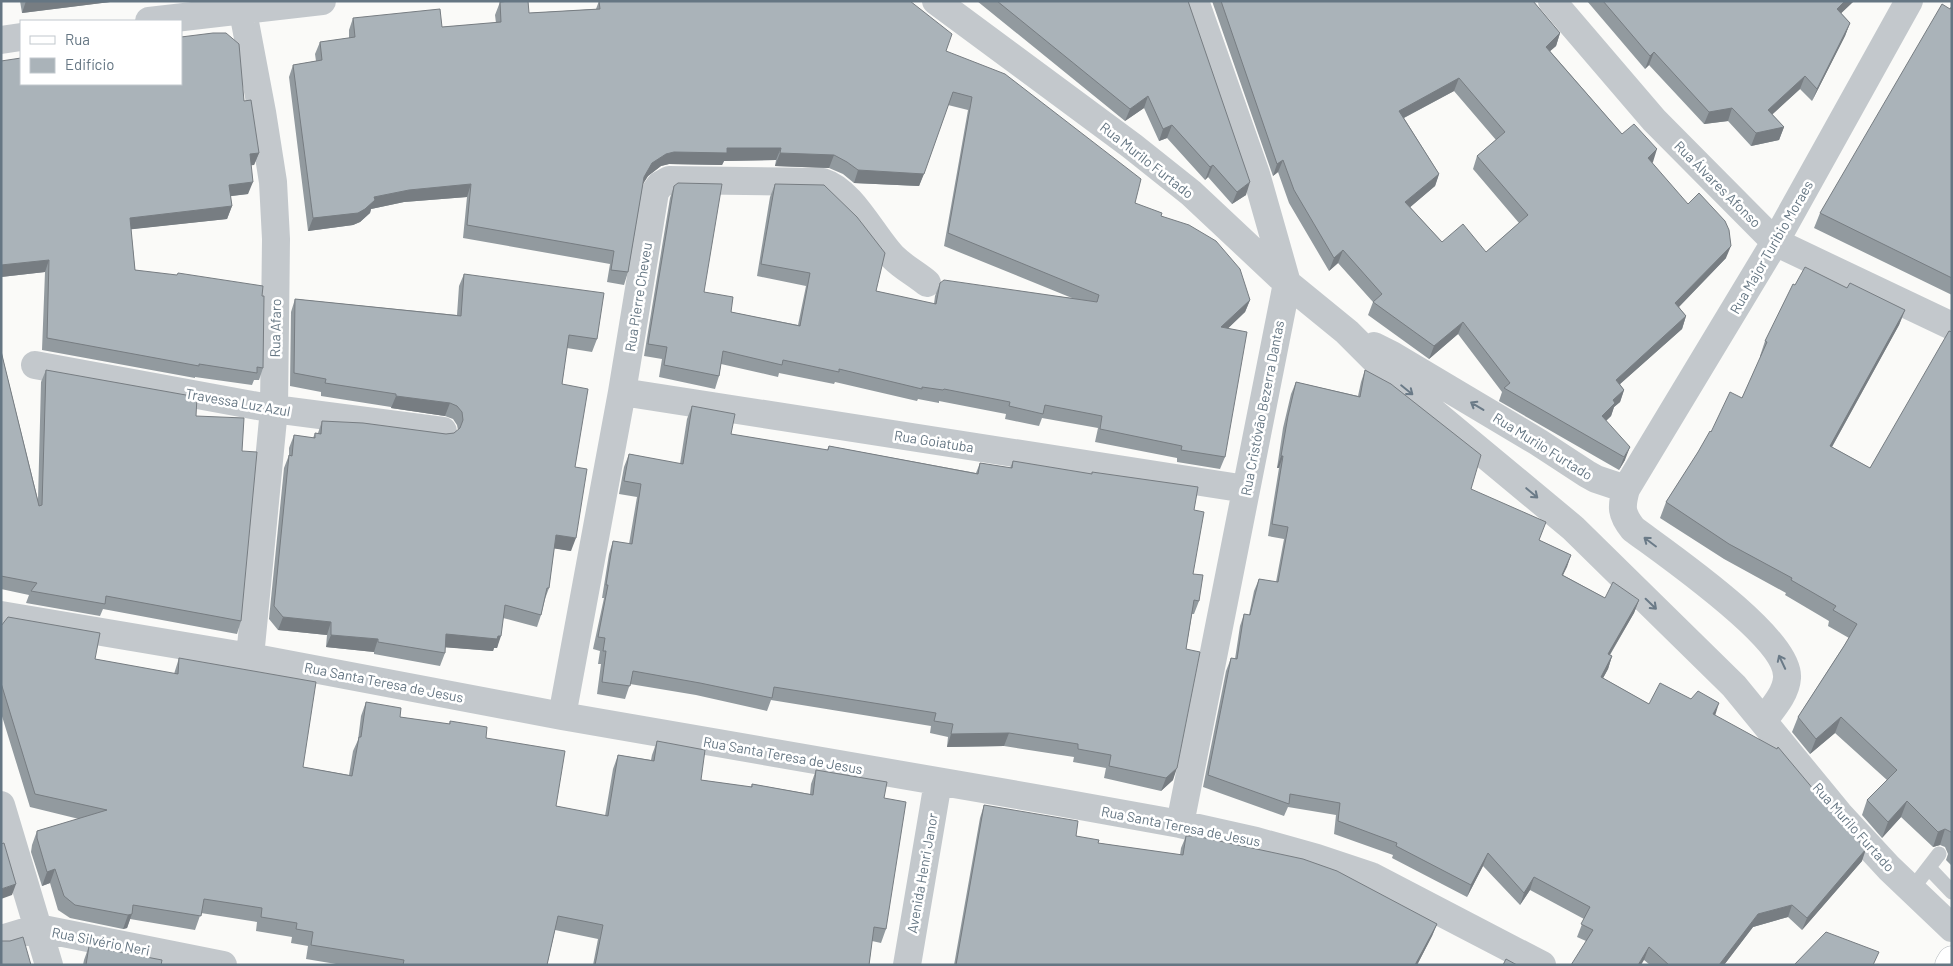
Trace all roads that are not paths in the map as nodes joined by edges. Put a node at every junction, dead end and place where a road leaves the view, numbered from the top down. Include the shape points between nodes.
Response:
1 (322, 1) edge
2 (936, 1) edge
3 (1195, 1) edge
4 (1552, 1) edge
5 (1909, 1) edge
6 (242, 6) edge
7 (155, 20) edge
8 (20, 37) edge
9 (1, 40) edge
10 (1775, 242) junction
11 (927, 283) dead end
12 (1287, 283) junction
13 (1952, 326) edge
14 (1346, 332) junction
15 (35, 365) dead end
16 (622, 392) junction
17 (274, 409) junction
18 (442, 431) edge
19 (1246, 489) junction
20 (1626, 489) junction
21 (1, 615) edge
22 (250, 657) junction
23 (562, 716) junction
24 (1763, 721) junction
25 (938, 782) junction
26 (1, 805) edge
27 (1180, 824) junction
28 (1939, 854) dead end
29 (1928, 868) junction
30 (1912, 889) junction
31 (1952, 892) edge
32 (38, 928) junction
33 (1952, 928) edge
34 (1, 939) edge
35 (1952, 960) edge
36 (49, 965) edge
37 (223, 965) edge
38 (907, 965) edge
39 (1542, 965) edge
40 (1949, 965) edge

1 - 6 street
2 - 12 street, Rua Murilo Furtado via 1191,193
3 - 12 street, Rua Cristóvão Bezerra Dantas via 1256,174
4 - 10 street, Rua Álvares Afonso via 1654,120
5 - 10 street, Rua Major Turibio Moraes
6 - 7 street
6 - 17 street, Rua Afaro via 273,182 276,239
8 - 9 street
10 - 13 street, Rua Álvares Afonso
10 - 20 street, Rua Major Turibio Moraes
11 - 16 street, Rua Pierre Cheveu via 894,258 846,196 831,184 669,180 655,192
12 - 14 street, Rua Murilo Furtado
12 - 19 street, Rua Cristóvão Bezerra Dantas
20 -> 14 street, Rua Murilo Furtado via 1596,479 1392,355
14 -> 24 street, Rua Murilo Furtado via 1396,381 1573,528 1734,686
15 - 17 street, Travessa Luz Azul
16 - 19 street, Rua Goiatuba
16 - 23 street, Rua Pierre Cheveu
17 - 18 street, Travessa Luz Azul
17 - 22 street, Rua Afaro
19 - 27 street, Rua Cristóvão Bezerra Dantas
24 -> 20 street via 1781,696 1787,678 1784,662 1764,636 1721,595 1633,529 1624,518
21 - 22 street, Rua Santa Teresa de Jesus
22 - 23 street, Rua Santa Teresa de Jesus
23 - 25 street, Rua Santa Teresa de Jesus
24 - 30 street, Rua Murilo Furtado via 1839,814
25 - 27 street, Rua Santa Teresa de Jesus
25 - 38 street, Avenida Henri Janor
26 - 32 street
27 - 39 street, Rua Santa Teresa de Jesus via 1256,841 1371,876
28 - 29 lane
29 - 30 lane
29 - 31 lane
30 - 33 street, Rua Murilo Furtado
32 - 34 street
32 - 36 street
32 - 37 street, Rua Silvério Neri
35 - 40 main road

